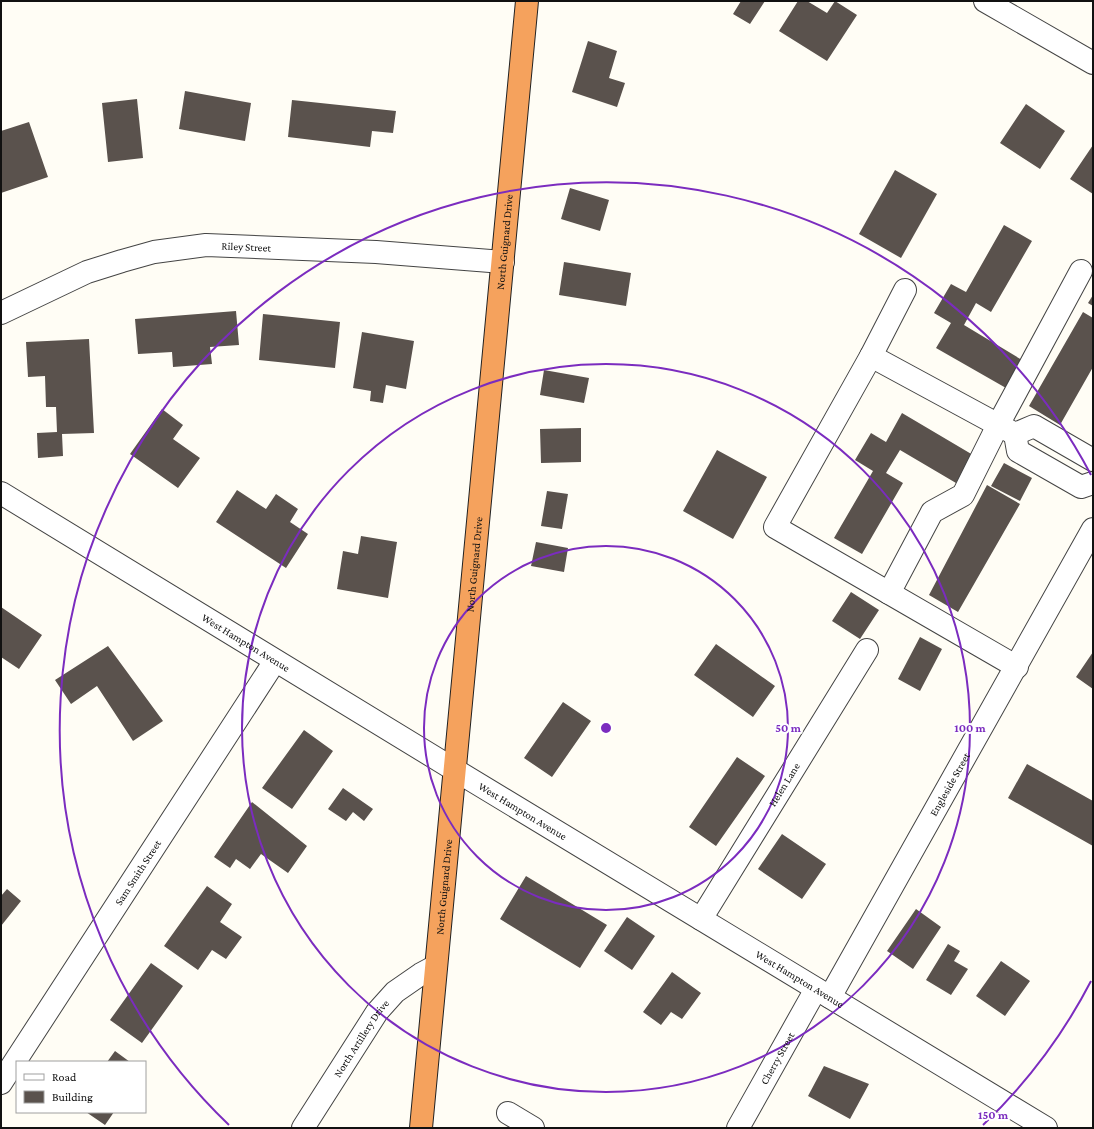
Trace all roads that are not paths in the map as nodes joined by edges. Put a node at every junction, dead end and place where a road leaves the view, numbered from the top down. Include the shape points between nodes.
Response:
1 (527, 1) edge
2 (985, 1) edge
3 (1093, 63) edge
4 (503, 262) junction
5 (1081, 271) dead end
6 (905, 290) dead end
7 (1, 313) edge
8 (870, 356) junction
9 (1006, 429) junction
10 (1093, 460) edge
11 (1093, 484) edge
12 (1, 493) edge
13 (1093, 530) edge
14 (889, 593) junction
15 (867, 650) dead end
16 (275, 661) junction
17 (1017, 667) junction
18 (455, 770) junction
19 (701, 919) junction
20 (436, 966) junction
21 (823, 993) junction
22 (1, 1084) edge
23 (508, 1113) dead end
24 (303, 1128) edge
25 (421, 1128) edge
26 (533, 1128) edge
27 (738, 1128) edge
28 (1046, 1128) edge

1 - 4 highway, North Guignard Drive
2 - 3 street
4 - 7 street, Riley Street via 376,252 206,244 122,260 87,272
4 - 18 highway, North Guignard Drive
5 - 9 street
6 - 8 street
8 - 9 street
8 - 14 street via 775,527
9 - 10 street via 1034,426
9 - 11 street via 1018,451 1081,487
9 - 14 street via 963,495 932,512
12 - 16 street, West Hampton Avenue
13 - 17 street, Engleside Street
14 - 17 street
15 - 19 street, Helen Lane
16 - 18 street, West Hampton Avenue
16 - 22 street, Sam Smith Street
17 - 21 street, Engleside Street
18 - 19 street, West Hampton Avenue
18 - 20 highway, North Guignard Drive
19 - 21 street, West Hampton Avenue
20 - 24 street, North Artillery Drive via 395,992 377,1012
20 - 25 highway, North Guignard Drive
21 - 27 street, Cherry Street
21 - 28 street, West Hampton Avenue
23 - 26 street

